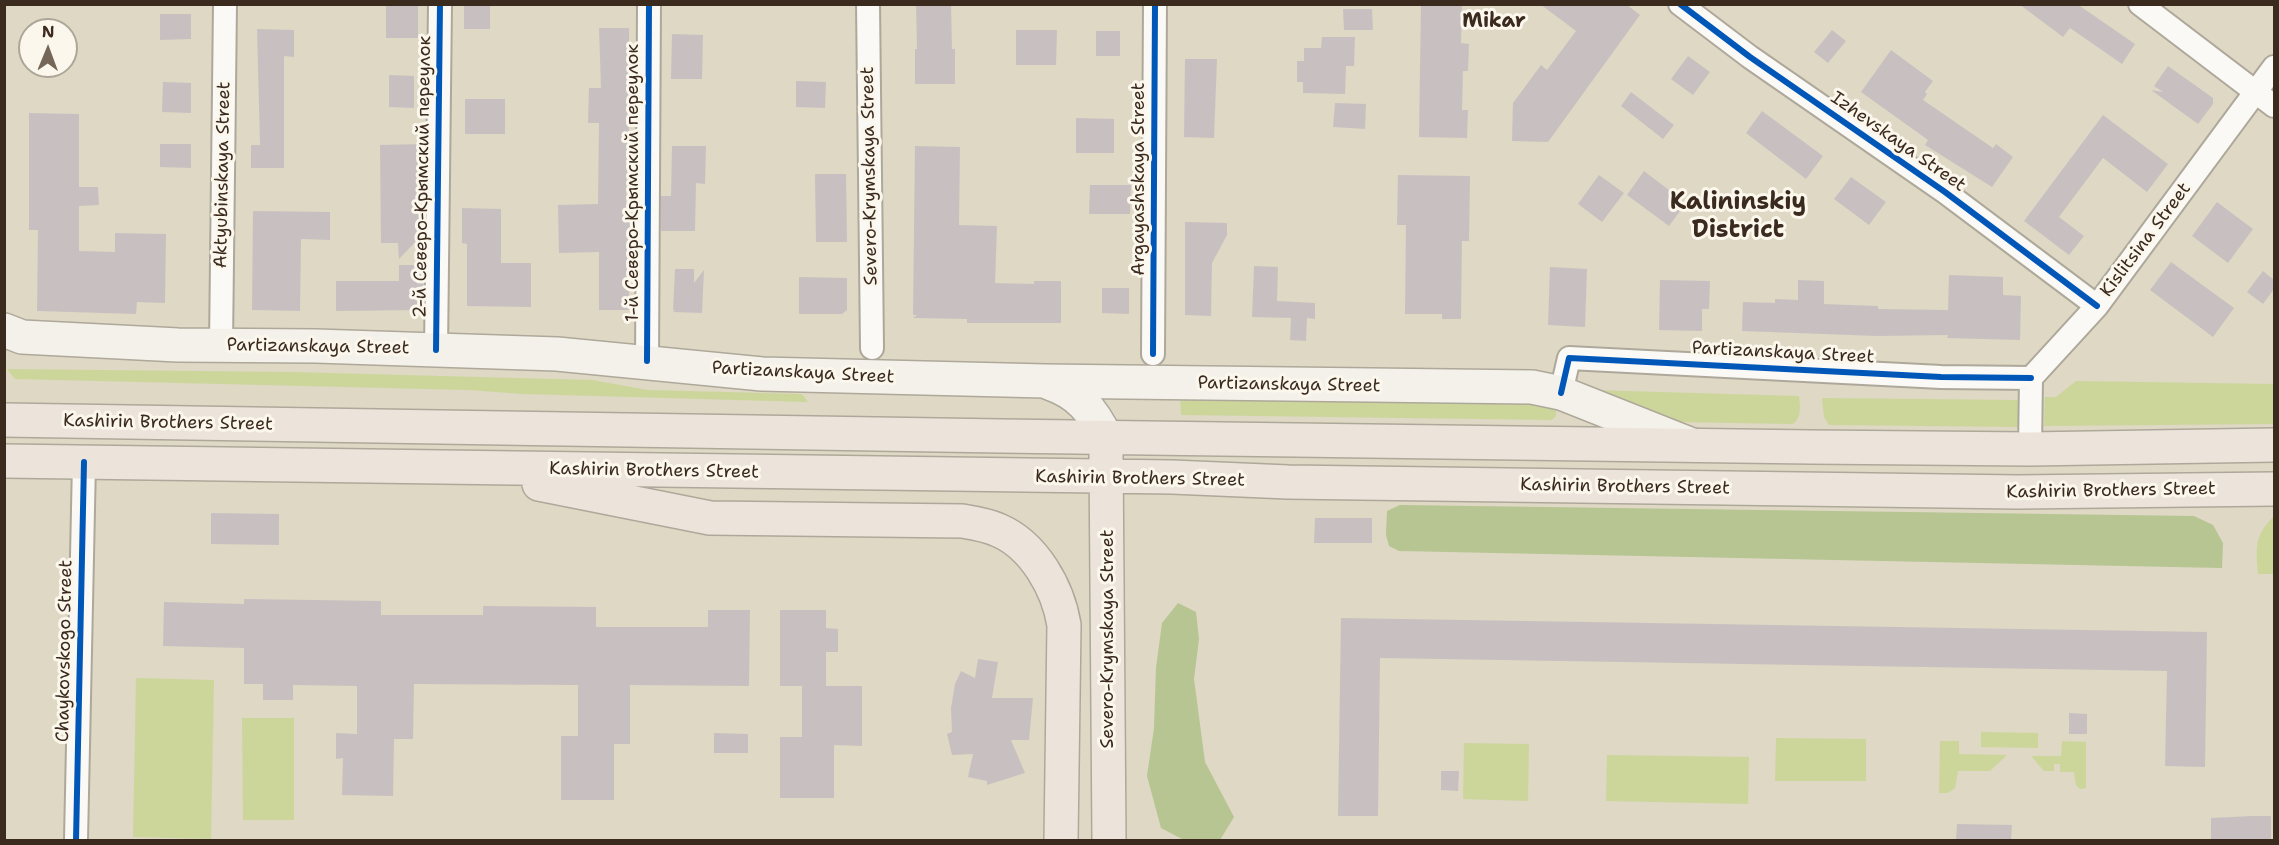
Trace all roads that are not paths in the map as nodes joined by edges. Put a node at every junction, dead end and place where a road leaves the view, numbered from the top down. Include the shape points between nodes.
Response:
1 (225, 4) edge
2 (440, 4) edge
3 (650, 4) edge
4 (868, 4) edge
5 (1155, 4) edge
6 (1680, 4) edge
7 (2140, 4) edge
8 (2274, 67) edge
9 (2256, 92) junction
10 (2274, 106) edge
11 (2097, 306) junction
12 (4, 330) edge
13 (221, 345) junction
14 (872, 348) dead end
15 (436, 350) junction
16 (1153, 354) dead end
17 (648, 361) junction
18 (2031, 378) junction
19 (1045, 381) junction
20 (1546, 390) junction
21 (4, 420) edge
22 (1106, 438) junction
23 (1693, 445) junction
24 (2274, 445) edge
25 (2030, 449) junction
26 (4, 461) edge
27 (84, 462) junction
28 (458, 468) junction
29 (1107, 477) junction
30 (2274, 489) edge
31 (1112, 836) edge
32 (76, 840) edge
33 (1061, 840) edge

1 - 13 street, Aktyubinskaya Street
2 - 15 street, 2-й Северо-Крымский переулок
3 - 17 street, 1-й Северо-Крымский переулок
4 - 14 street, Severo-Krymskaya Street
5 - 16 street, Argayashskaya Street
6 - 11 street, Izhevskaya Street via 1945,192
7 - 9 street
8 - 9 street, Kislitsina Street
9 - 10 street
9 - 11 street, Kislitsina Street
11 - 18 street, Kislitsina Street
12 - 13 main road, Partizanskaya Street via 22,337
13 - 15 main road, Partizanskaya Street
15 - 17 main road, Partizanskaya Street
17 - 19 main road, Partizanskaya Street via 762,374
18 - 20 street, Partizanskaya Street via 1569,358
18 - 25 street
19 - 20 main road, Partizanskaya Street
19 - 22 main road via 1081,399
20 - 23 main road
21 - 22 main road, Kashirin Brothers Street
22 - 23 main road, Kashirin Brothers Street
22 - 29 main road, Severo-Krymskaya Street
23 - 25 main road, Kashirin Brothers Street
24 - 25 main road, Kashirin Brothers Street
26 - 27 main road, Kashirin Brothers Street
27 - 28 main road, Kashirin Brothers Street
27 - 32 street, Chaykovskogo Street
28 - 29 main road, Kashirin Brothers Street
28 - 33 main road via 710,518 962,521 997,529 1031,555 1054,590 1064,625
29 - 30 main road, Kashirin Brothers Street via 2006,492
29 - 31 main road, Severo-Krymskaya Street

